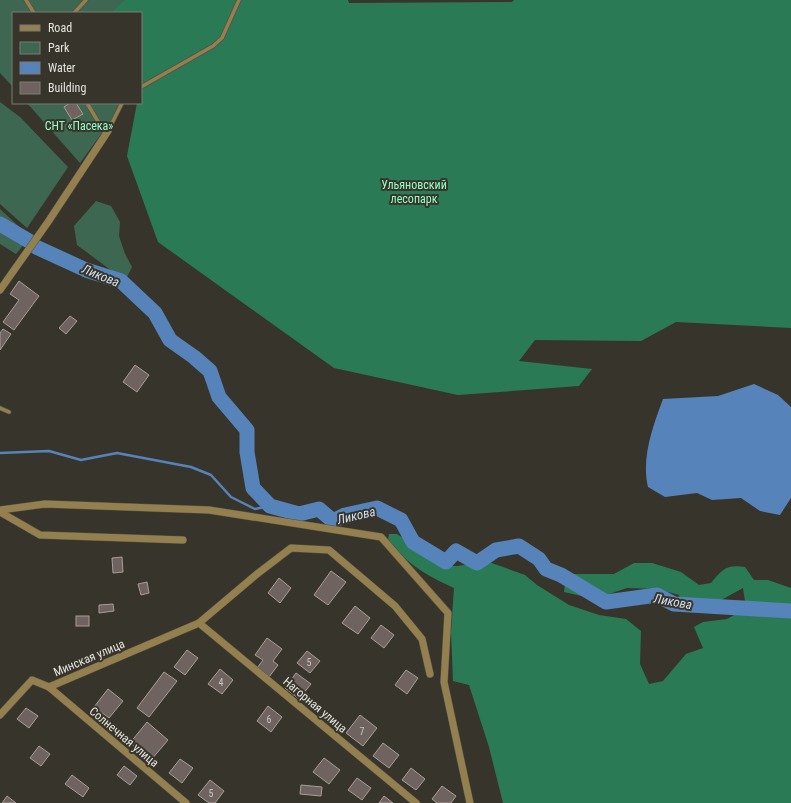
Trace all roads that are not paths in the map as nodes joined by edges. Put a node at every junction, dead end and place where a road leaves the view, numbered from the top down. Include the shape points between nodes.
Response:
1 (26, 0) edge
2 (86, 0) edge
3 (239, 0) edge
4 (33, 12) edge
5 (75, 12) edge
6 (142, 86) edge
7 (88, 104) edge
8 (122, 104) edge
9 (107, 133) junction
10 (0, 290) edge
11 (0, 408) edge
12 (9, 412) dead end
13 (0, 511) edge
14 (183, 540) dead end
15 (199, 623) junction
16 (430, 674) dead end
17 (49, 687) junction
18 (0, 715) edge
19 (186, 803) edge
20 (416, 803) edge
21 (470, 803) edge

1 - 4 lane
2 - 5 lane
3 - 6 lane via 222,38 213,46
7 - 9 lane
8 - 9 lane
9 - 10 street
11 - 12 lane
13 - 14 street via 40,535
13 - 21 street via 45,504 209,510 381,537 448,612 444,682
15 - 16 street, Минская улица via 290,548 329,550 395,606 422,640
15 - 17 street, Минская улица
15 - 20 street, Нагорная улица
17 - 18 street, Минская улица via 32,680
17 - 19 street, Солнечная улица

